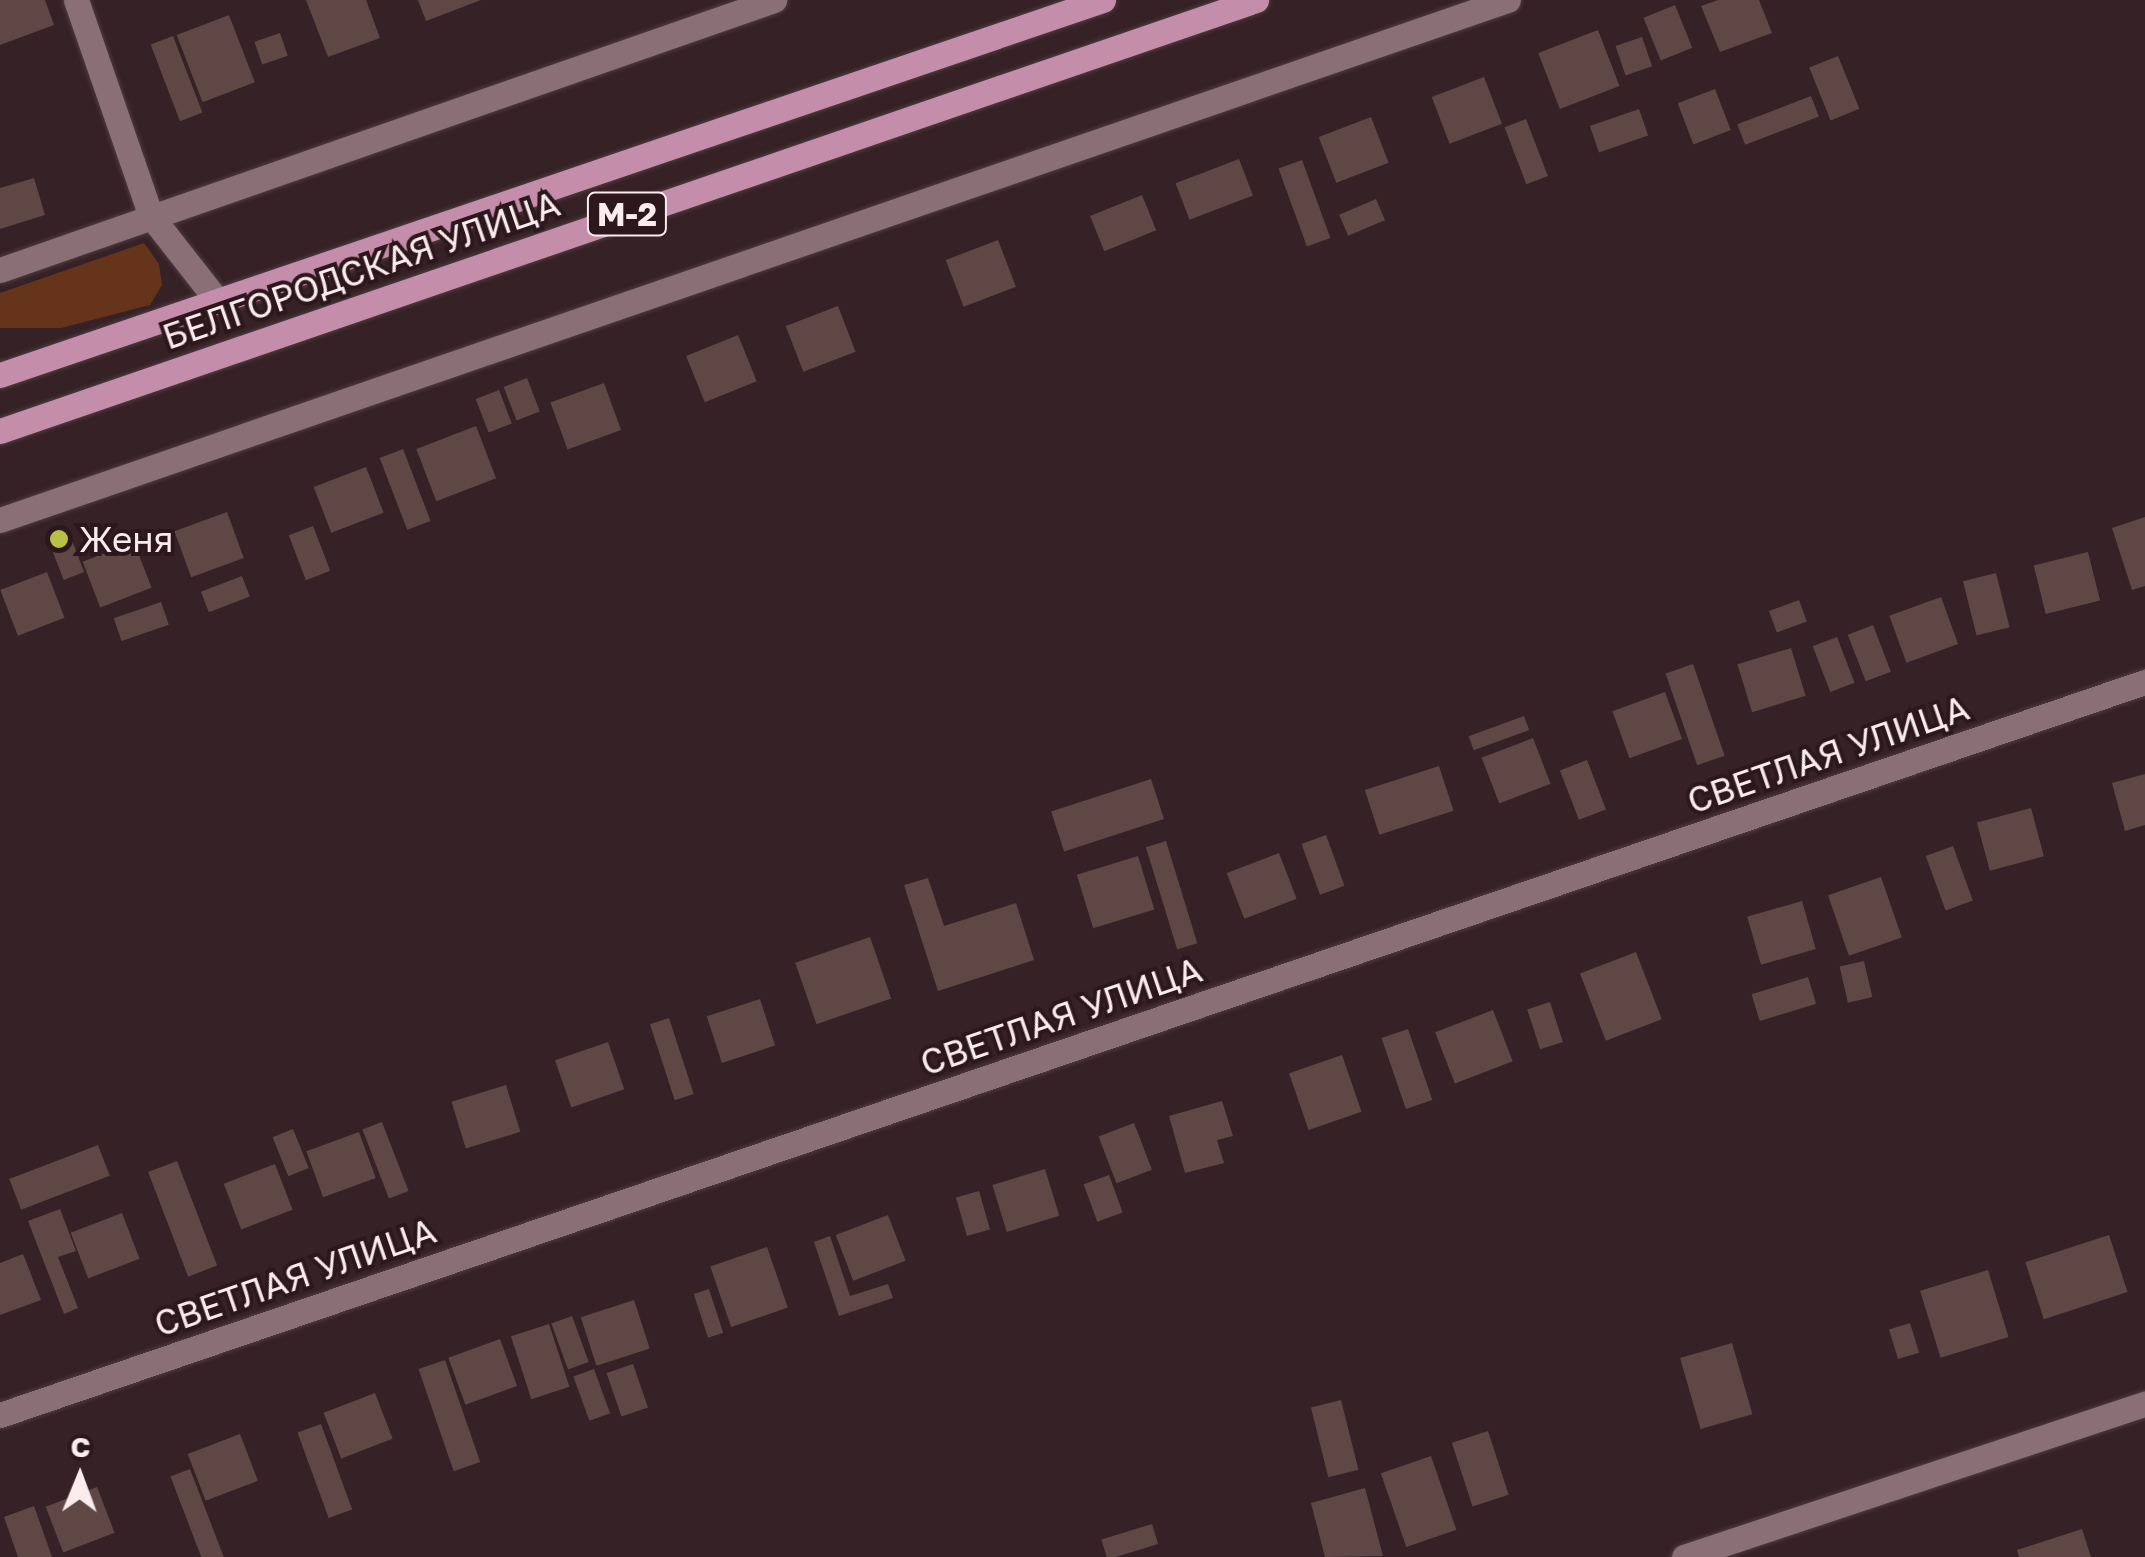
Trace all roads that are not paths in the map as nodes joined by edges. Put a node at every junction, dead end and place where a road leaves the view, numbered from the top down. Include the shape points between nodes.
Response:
1 (76, 0) edge
2 (774, 0) edge
3 (1103, 0) edge
4 (1256, 0) edge
5 (1508, 0) edge
6 (1480, 5) edge
7 (151, 216) junction
8 (0, 270) edge
9 (216, 299) junction
10 (0, 375) edge
11 (0, 431) edge
12 (0, 520) edge
13 (2145, 682) edge
14 (2145, 1404) edge
15 (0, 1415) edge
16 (1684, 1557) edge

1 - 7 street
2 - 7 street
3 - 9 main road, БЕЛГОРОДСКАЯ УЛИЦА / М-2
4 - 11 main road, БЕЛГОРОДСКАЯ УЛИЦА / М-2
5 - 6 street
6 - 12 street
7 - 8 street
7 - 9 street
9 - 10 main road, БЕЛГОРОДСКАЯ УЛИЦА / М-2
13 - 15 street, СВЕТЛАЯ УЛИЦА
14 - 16 street

